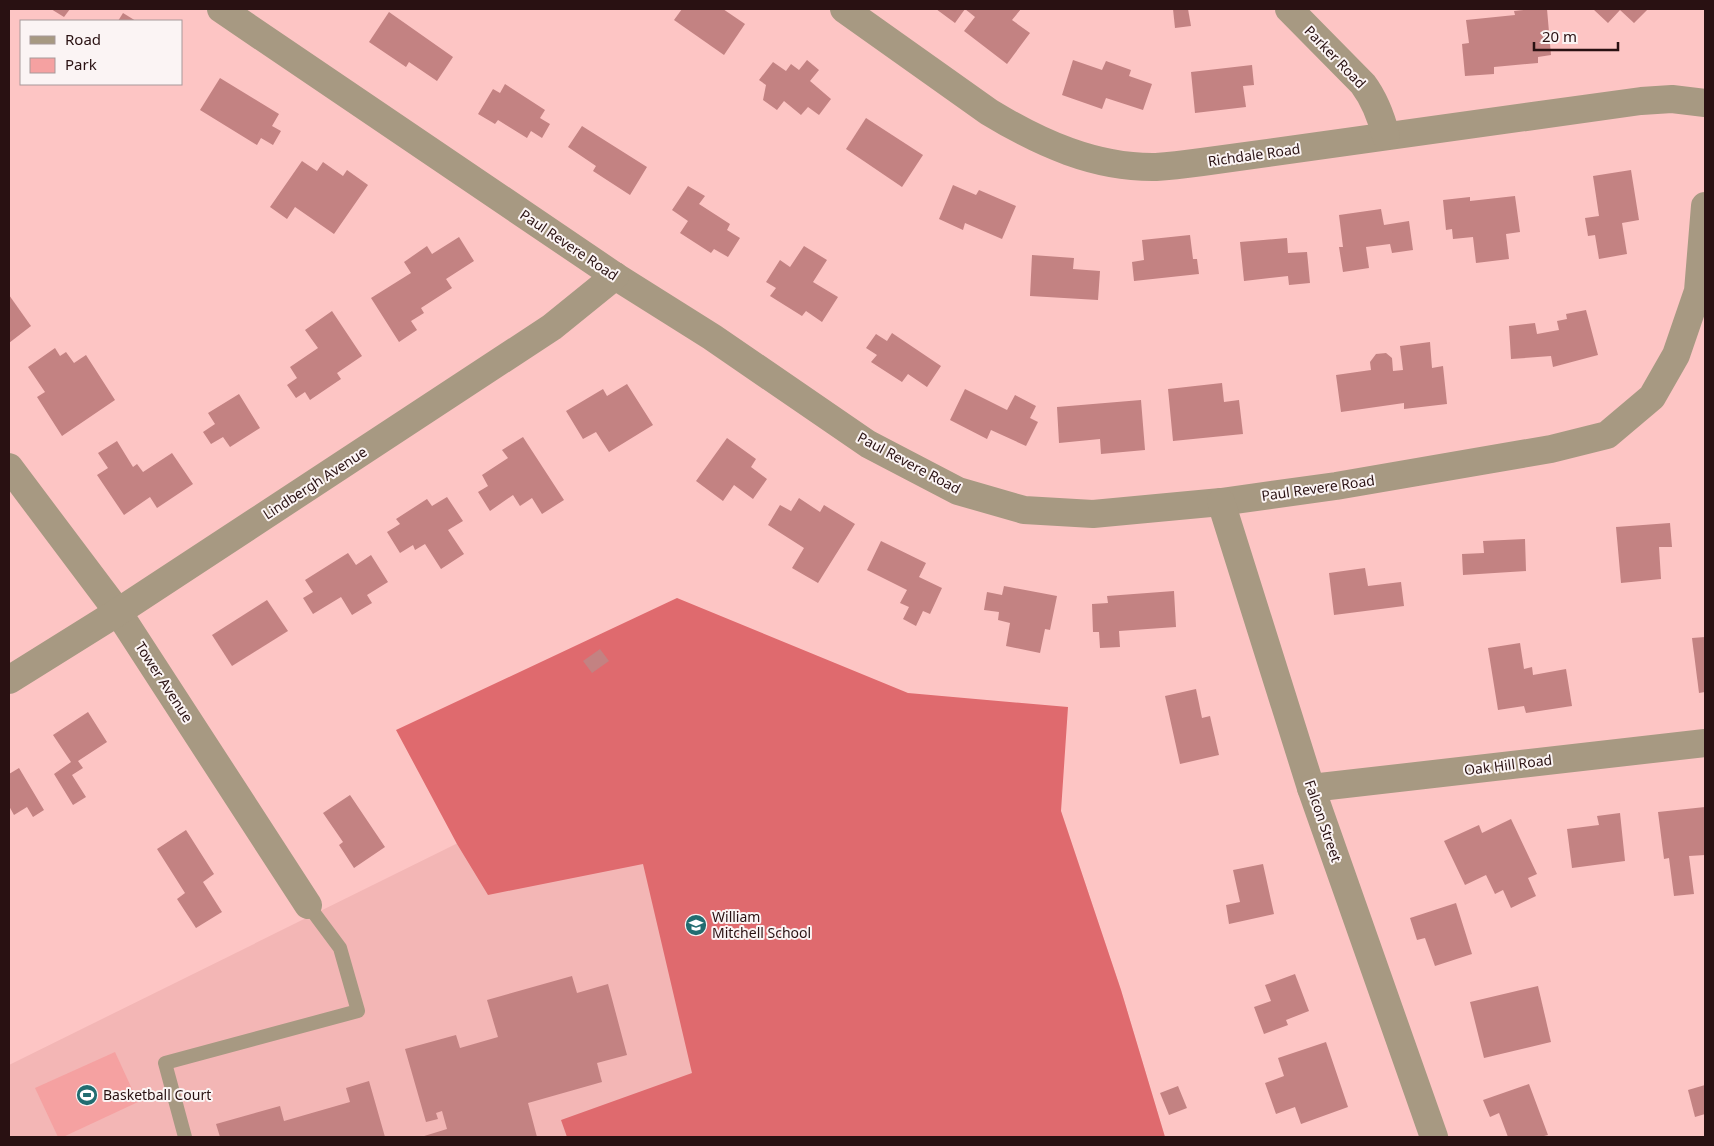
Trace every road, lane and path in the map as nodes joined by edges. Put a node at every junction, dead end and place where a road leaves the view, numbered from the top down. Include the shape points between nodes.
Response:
1 (221, 9) edge
2 (844, 9) edge
3 (1289, 9) edge
4 (1705, 103) edge
5 (1386, 136) junction
6 (1705, 206) edge
7 (614, 276) junction
8 (9, 467) edge
9 (1221, 502) junction
10 (118, 612) junction
11 (9, 680) edge
12 (1705, 743) edge
13 (1311, 788) junction
14 (308, 905) joint
15 (185, 1137) edge
16 (1434, 1137) edge

1 - 7 street, Paul Revere Road
2 - 5 street, Richdale Road via 1007,123 1064,150 1108,162 1180,165
3 - 5 street, Parker Road via 1363,84 1379,110
4 - 5 street, Richdale Road via 1672,99 1641,101
6 - 9 street, Paul Revere Road via 1698,291 1676,355 1652,397 1607,435 1552,449 1356,483
7 - 9 street, Paul Revere Road via 712,337 868,444 958,491 1024,510 1093,514
7 - 10 street, Lindbergh Avenue via 552,327
8 - 10 street, Tower Avenue
9 - 13 street, Falcon Street
10 - 11 street, Lindbergh Avenue
10 - 14 street, Tower Avenue
12 - 13 street, Oak Hill Road
13 - 16 street, Falcon Street
14 - 15 lane via 340,948 358,1011 165,1062

